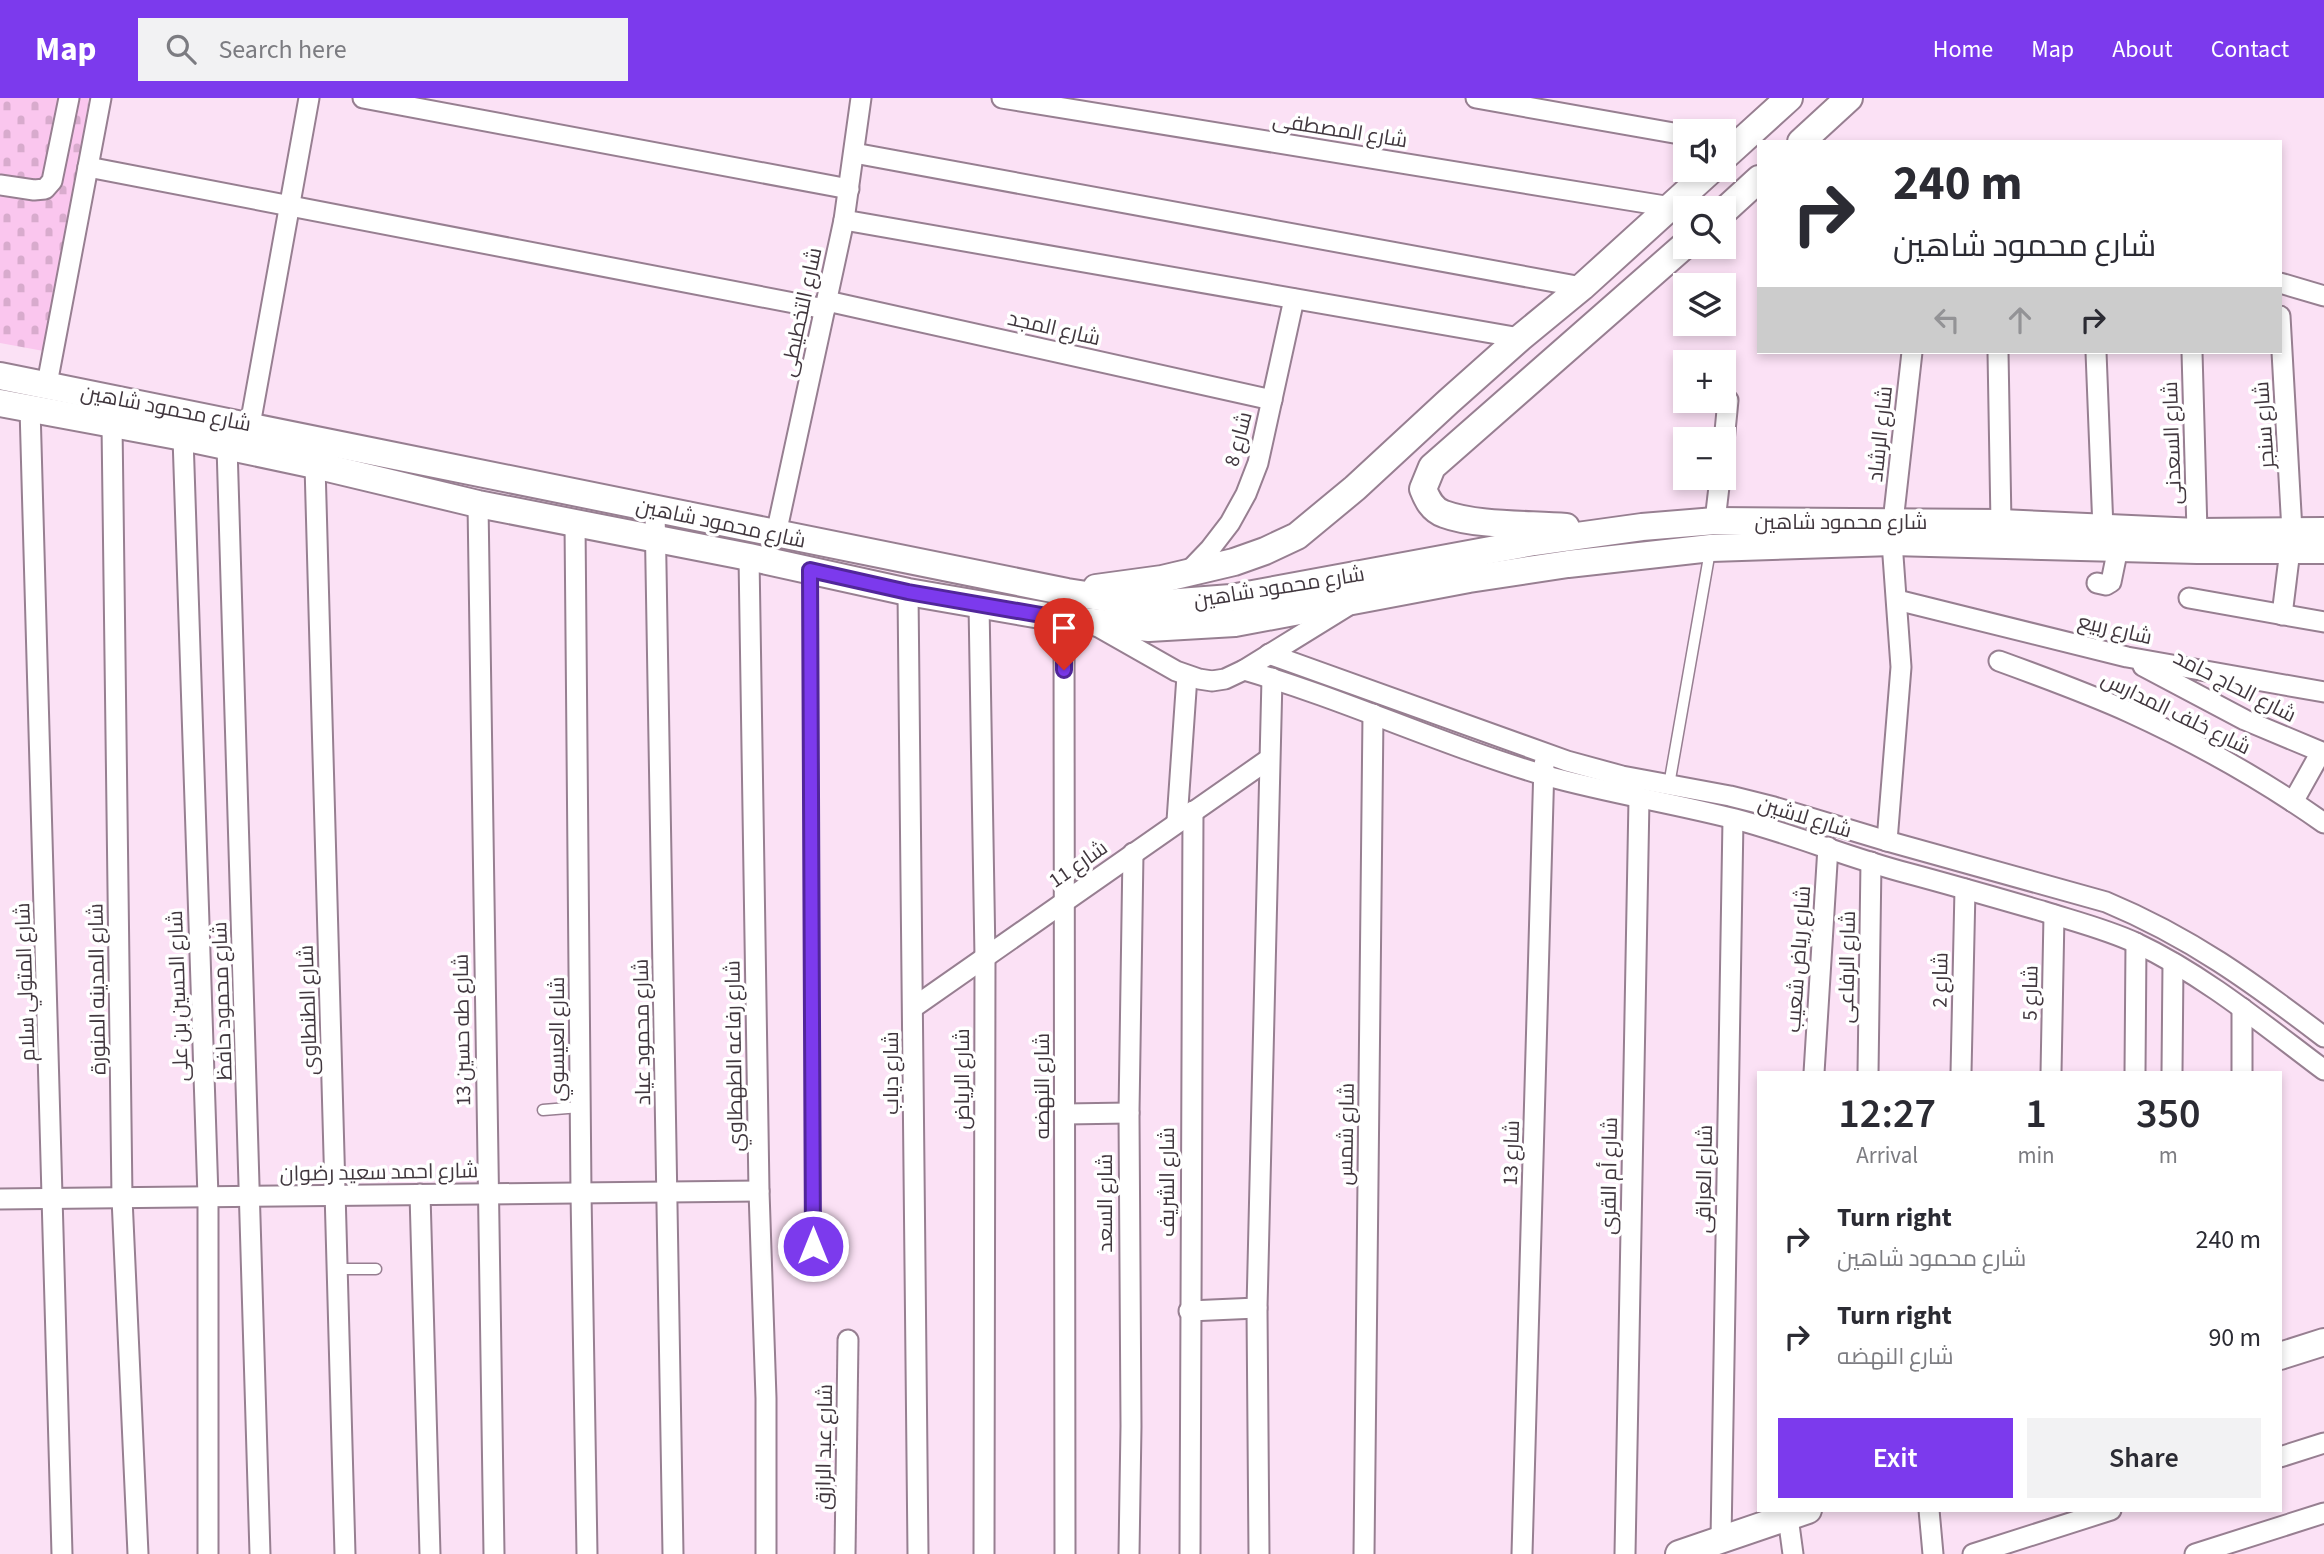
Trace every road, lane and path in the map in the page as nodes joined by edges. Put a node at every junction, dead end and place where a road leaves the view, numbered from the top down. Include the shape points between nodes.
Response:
1 (69, 98) edge
2 (101, 98) edge
3 (309, 98) edge
4 (363, 98) edge
5 (860, 98) edge
6 (1002, 98) edge
7 (1476, 98) edge
8 (1789, 98) edge
9 (1849, 98) edge
10 (1673, 133) edge
11 (1803, 140) edge
12 (1736, 141) edge
13 (854, 153) junction
14 (88, 167) junction
15 (1698, 182) edge
16 (1757, 182) edge
17 (0, 184) edge
18 (849, 189) junction
19 (1736, 200) edge
20 (290, 206) junction
21 (1671, 207) junction
22 (844, 219) junction
23 (1673, 256) edge
24 (2282, 285) edge
25 (1582, 287) junction
26 (2324, 296) edge
27 (1294, 299) junction
28 (826, 305) junction
29 (1520, 338) junction
30 (1912, 354) edge
31 (1998, 354) edge
32 (2096, 354) edge
33 (2192, 354) edge
34 (2282, 354) edge
35 (0, 376) edge
36 (47, 384) junction
37 (1272, 400) junction
38 (0, 403) edge
39 (30, 408) junction
40 (111, 424) junction
41 (250, 425) junction
42 (183, 437) junction
43 (227, 446) junction
44 (314, 465) junction
45 (1719, 490) edge
46 (478, 504) junction
47 (654, 509) junction
48 (1715, 521) junction
49 (575, 523) junction
50 (2001, 523) junction
51 (1606, 531) junction
52 (2324, 531) edge
53 (1893, 532) junction
54 (2197, 532) junction
55 (776, 534) junction
56 (2110, 538) junction
57 (655, 539) junction
58 (2291, 541) junction
59 (1711, 548) junction
60 (2324, 550) edge
61 (749, 557) junction
62 (810, 570) junction
63 (1187, 573) junction
64 (2097, 583) dead end
65 (908, 592) junction
66 (1067, 592) junction
67 (2189, 598) dead end
68 (1359, 599) junction
69 (1898, 600) junction
70 (979, 604) junction
71 (2282, 615) junction
72 (1076, 620) junction
73 (2324, 622) edge
74 (1269, 654) junction
75 (2127, 657) junction
76 (1999, 661) dead end
77 (1311, 669) junction
78 (1244, 670) junction
79 (1187, 676) junction
80 (1272, 678) junction
81 (1302, 688) junction
82 (2324, 692) edge
83 (1373, 714) junction
84 (2323, 752) edge
85 (1545, 754) junction
86 (1269, 759) junction
87 (1544, 775) junction
88 (1669, 785) junction
89 (1639, 799) junction
90 (2293, 802) junction
91 (1802, 815) junction
92 (1185, 816) junction
93 (1733, 819) junction
94 (2324, 823) edge
95 (1796, 837) junction
96 (1887, 841) junction
97 (1828, 847) junction
98 (1133, 853) junction
99 (1871, 862) junction
100 (1965, 889) junction
101 (1065, 901) junction
102 (2054, 915) junction
103 (2136, 943) junction
104 (2202, 949) junction
105 (985, 957) junction
106 (2180, 968) junction
107 (914, 1007) junction
108 (2242, 1008) junction
109 (2324, 1037) edge
110 (2324, 1070) edge
111 (1814, 1071) edge
112 (1867, 1071) edge
113 (1961, 1071) edge
114 (2051, 1071) edge
115 (2136, 1071) edge
116 (2172, 1071) edge
117 (2242, 1071) edge
118 (580, 1107) junction
119 (543, 1110) dead end
120 (1129, 1112) junction
121 (1065, 1114) junction
122 (759, 1191) junction
123 (667, 1192) junction
124 (581, 1193) junction
125 (420, 1194) junction
126 (487, 1194) junction
127 (336, 1195) junction
128 (251, 1196) junction
129 (208, 1197) junction
130 (54, 1198) junction
131 (122, 1198) junction
132 (0, 1199) edge
133 (337, 1269) junction
134 (376, 1269) dead end
135 (813, 1273) dead end
136 (1257, 1308) junction
137 (1189, 1311) junction
138 (848, 1340) dead end
139 (2324, 1342) edge
140 (2282, 1355) edge
141 (2324, 1443) edge
142 (2282, 1456) edge
143 (1928, 1512) edge
144 (2105, 1512) edge
145 (1794, 1513) edge
146 (2324, 1513) edge
147 (1713, 1546) edge
148 (62, 1554) edge
149 (138, 1554) edge
150 (208, 1554) edge
151 (260, 1554) edge
152 (345, 1554) edge
153 (430, 1554) edge
154 (494, 1554) edge
155 (587, 1554) edge
156 (673, 1554) edge
157 (766, 1554) edge
158 (845, 1554) edge
159 (918, 1554) edge
160 (984, 1554) edge
161 (1065, 1554) edge
162 (1129, 1554) edge
163 (1190, 1554) edge
164 (1259, 1554) edge
165 (1364, 1554) edge
166 (1522, 1554) edge
167 (1625, 1554) edge
168 (1679, 1554) edge
169 (1793, 1554) edge
170 (1933, 1554) edge
171 (1973, 1554) edge
172 (2195, 1554) edge

1 - 17 street via 52,181 45,189 34,190
2 - 14 street
3 - 20 street
4 - 18 street
5 - 13 street, شارع التخطيطى
6 - 21 street, شارع المصطفى
7 - 10 street
8 - 12 main road
9 - 11 main road
13 - 18 street, شارع التخطيطى
13 - 25 street
14 - 20 street, شارع المجد
14 - 36 street
15 - 21 main road
16 - 19 main road
18 - 22 street, شارع التخطيطى
20 - 28 street, شارع المجد
20 - 41 street
21 - 25 main road
22 - 27 street
22 - 28 street, شارع التخطيطى
23 - 51 main road via 1432,467 1423,489 1429,503 1442,513
24 - 26 street
25 - 29 main road
27 - 29 street
27 - 37 street, شارع 8
28 - 37 street, شارع المجد
28 - 55 street, شارع التخطيطى
29 - 63 main road via 1297,536 1234,562
30 - 53 street, شارع الرشاد
31 - 50 street
32 - 56 street
33 - 54 street, شارع السعدنى
34 - 58 street, شارع سنجر
35 - 36 main road, شارع محمود شاهين
36 - 41 main road, شارع محمود شاهين
37 - 63 street, شارع 8 via 1246,494 1217,540
38 - 39 main road, شارع محمود شاهين
39 - 40 main road, شارع محمود شاهين
39 - 130 street, شارع المتولي سلام
40 - 42 main road, شارع محمود شاهين
40 - 131 street, شارع المدينه المنورة
41 - 47 main road, شارع محمود شاهين
42 - 43 main road, شارع محمود شاهين
42 - 129 street, شارع الحسين بن على
43 - 44 main road, شارع محمود شاهين
43 - 128 street, شارع محمود حافظ
44 - 46 main road, شارع محمود شاهين
44 - 127 street, شارع الطنطاوى
45 - 48 street
46 - 49 main road, شارع محمود شاهين
46 - 126 street, شارع طه حسين 13
47 - 55 main road, شارع محمود شاهين
47 - 57 street, شارع محمود عياد
48 - 51 main road, شارع محمود شاهين
48 - 53 main road, شارع محمود شاهين
49 - 57 main road, شارع محمود شاهين
49 - 118 street, شارع العيسوي
50 - 53 main road, شارع محمود شاهين
50 - 56 main road, شارع محمود شاهين
51 - 66 main road, شارع محمود شاهين via 1198,602 1143,602
52 - 58 main road, شارع محمود شاهين
53 - 56 main road, شارع محمود شاهين
53 - 59 main road, شارع محمود شاهين
53 - 69 street, شارع الرشاد
54 - 56 main road, شارع محمود شاهين
54 - 58 main road, شارع محمود شاهين
55 - 66 main road, شارع محمود شاهين
56 - 58 main road, شارع محمود شاهين
56 - 64 street via 2111,582
57 - 61 main road, شارع محمود شاهين
57 - 123 street, شارع محمود عياد
58 - 60 main road, شارع محمود شاهين
58 - 71 street, شارع سنجر
59 - 68 main road, شارع محمود شاهين via 1568,564
59 - 88 lane
61 - 62 main road, شارع محمود شاهين
61 - 122 street, شارع رفاعه الطهطاوي
62 - 65 main road, شارع محمود شاهين
62 - 135 lane
63 - 66 main road
65 - 70 main road, شارع محمود شاهين
65 - 107 street, شارع دياب
67 - 71 street
68 - 72 main road, شارع محمود شاهين via 1271,618 1192,627 1149,628
68 - 74 street
69 - 75 street, شارع ربيع
69 - 96 street, شارع الرشاد via 1900,701
70 - 72 main road, شارع محمود شاهين
70 - 105 street, شارع الرياض
71 - 73 street
72 - 79 street
72 - 101 street, شارع النهضه
74 - 77 street, شارع لاشين
74 - 78 street
75 - 82 street, شارع ربيع
75 - 84 street, شارع الحاج حامد via 2245,720
76 - 90 street, شارع خلف المدارس via 2129,712 2202,748
77 - 81 street
77 - 85 street, شارع لاشين
78 - 79 street via 1212,681
78 - 80 street, شارع لاشين
79 - 92 street, شارع الشريف
80 - 81 street, شارع لاشين
80 - 86 street
81 - 83 street, شارع لاشين
83 - 87 street, شارع لاشين
83 - 165 street, شارع شمس
84 - 90 street
85 - 87 street, شارع 13
85 - 88 street, شارع لاشين
86 - 92 street, شارع 11
86 - 136 street
87 - 89 street, شارع لاشين
87 - 166 street, شارع 13
88 - 91 street, شارع لاشين
89 - 93 street, شارع لاشين
89 - 167 street, شارع أم القرى
90 - 94 street, شارع خلف المدارس
91 - 95 street
91 - 96 street, شارع لاشين
92 - 98 street, شارع 11
92 - 137 street, شارع الشريف
93 - 95 street, شارع لاشين
93 - 147 street, شارع العراقى
95 - 97 street, شارع لاشين
96 - 104 street, شارع لاشين via 2106,902
97 - 99 street, شارع لاشين
97 - 111 street, شارع رياض شعيب
98 - 101 street, شارع 11
98 - 120 street, شارع السعد
99 - 100 street, شارع لاشين
99 - 112 street, شارع الرفاعى
100 - 102 street, شارع لاشين
100 - 113 street, شارع 2
101 - 105 street, شارع 11
101 - 121 street, شارع النهضه
102 - 103 street, شارع لاشين
102 - 114 street, شارع 5
103 - 106 street, شارع لاشين
103 - 115 street
104 - 106 street
104 - 109 street, شارع لاشين
105 - 107 street, شارع 11
105 - 160 street, شارع الرياض
106 - 108 street, شارع لاشين
106 - 116 street
107 - 159 street, شارع دياب
108 - 110 street, شارع لاشين
108 - 117 street
118 - 119 lane
118 - 124 street, شارع العيسوي
120 - 121 street
120 - 162 street, شارع السعد
121 - 161 street, شارع النهضه
122 - 123 street, شارع احمد سعيد رضوان
122 - 157 street, شارع رفاعه الطهطاوي
123 - 124 street, شارع احمد سعيد رضوان
123 - 156 street, شارع محمود عياد
124 - 126 street, شارع احمد سعيد رضوان
124 - 155 street, شارع العيسوي
125 - 126 street, شارع احمد سعيد رضوان
125 - 127 street, شارع احمد سعيد رضوان
125 - 153 street
126 - 154 street, شارع طه حسين 13
127 - 128 street, شارع احمد سعيد رضوان
127 - 133 street, شارع الطنطاوى
128 - 129 street, شارع احمد سعيد رضوان
128 - 151 street, شارع محمود حافظ
129 - 131 street, شارع احمد سعيد رضوان
129 - 150 street, شارع الحسين بن على
130 - 131 street, شارع احمد سعيد رضوان
130 - 132 street, شارع احمد سعيد رضوان
130 - 148 street, شارع المتولي سلام
131 - 149 street, شارع المدينه المنورة
133 - 134 lane
133 - 152 street, شارع الطنطاوى
136 - 137 street
136 - 164 street
137 - 163 street, شارع الشريف
138 - 158 street, شارع عبد الرازق
139 - 140 main road
141 - 142 street
143 - 170 street
144 - 171 street
145 - 147 main road
145 - 169 street
146 - 172 street
147 - 168 main road

